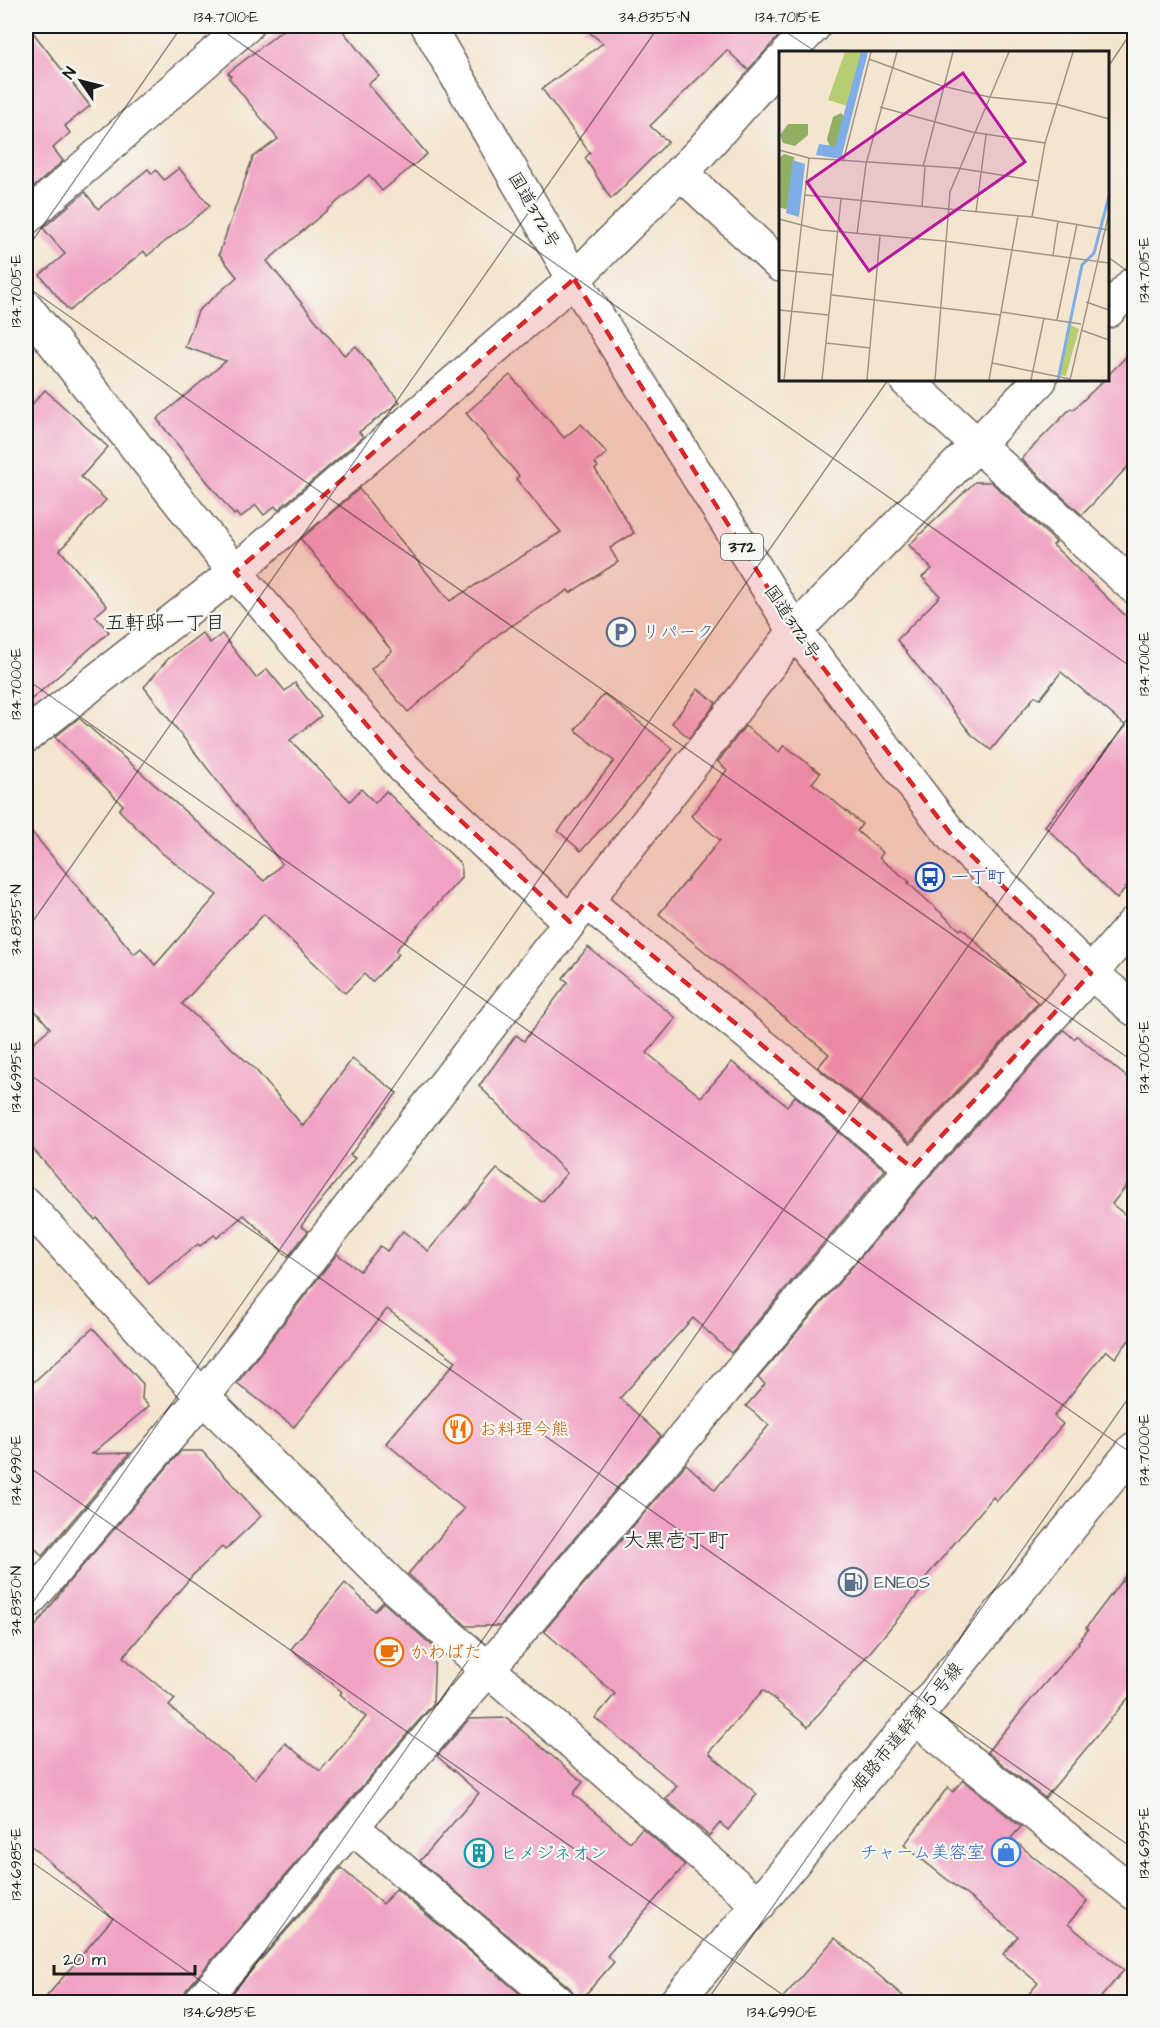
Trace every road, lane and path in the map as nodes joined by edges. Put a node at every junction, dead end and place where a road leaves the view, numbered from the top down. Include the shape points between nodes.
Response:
1 (246, 26) edge
2 (428, 26) edge
3 (814, 26) edge
4 (790, 51) edge
5 (779, 63) edge
6 (680, 172) junction
7 (26, 218) edge
8 (779, 264) edge
9 (574, 279) junction
10 (1134, 283) edge
11 (26, 308) edge
12 (1109, 309) edge
13 (907, 381) edge
14 (1039, 381) edge
15 (977, 444) junction
16 (235, 572) junction
17 (1134, 587) edge
18 (795, 631) junction
19 (26, 736) edge
20 (578, 911) junction
21 (1134, 923) edge
22 (1091, 973) junction
23 (1134, 1009) edge
24 (912, 1168) junction
25 (26, 1204) edge
26 (202, 1397) junction
27 (1134, 1449) edge
28 (31, 1584) edge
29 (486, 1670) junction
30 (915, 1718) junction
31 (352, 1827) junction
32 (1134, 1893) edge
33 (759, 1905) junction
34 (200, 2002) edge
35 (558, 2002) edge
36 (676, 2002) edge

1 - 7 main road
2 - 9 main road, 国道372号 / 372
3 - 4 main road
5 - 6 main road
6 - 8 main road
6 - 9 main road
9 - 16 main road
9 - 18 main road, 国道372号 / 372
10 - 12 main road
11 - 16 main road
13 - 15 main road
14 - 15 main road
15 - 17 main road
15 - 18 main road
16 - 19 main road
16 - 20 main road via 404,768
18 - 20 main road
18 - 22 main road, 国道372号 / 372 via 953,837
20 - 24 main road
20 - 26 main road
21 - 22 main road
22 - 23 main road, 国道372号 / 372
22 - 24 main road
24 - 29 main road
25 - 26 main road
26 - 28 main road
26 - 29 main road via 396,1589
27 - 30 main road, 姫路市道幹第５号線
29 - 31 main road
29 - 33 main road
30 - 32 main road
30 - 33 main road, 姫路市道幹第５号線
31 - 34 main road
31 - 35 main road
33 - 36 main road, 姫路市道幹第５号線

